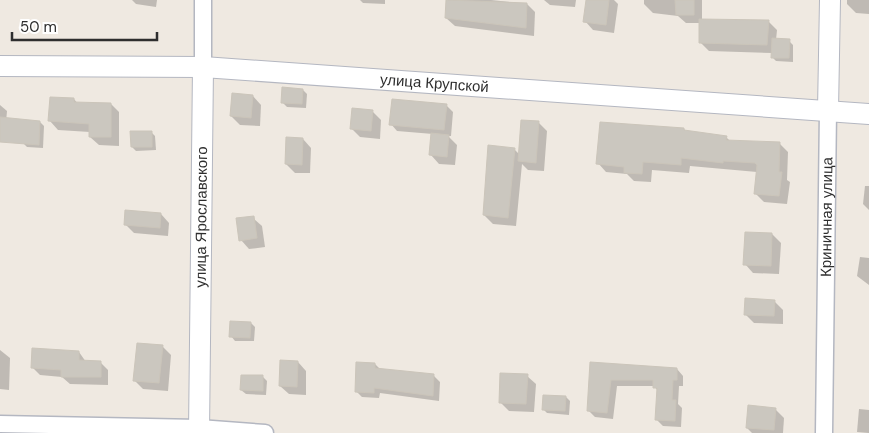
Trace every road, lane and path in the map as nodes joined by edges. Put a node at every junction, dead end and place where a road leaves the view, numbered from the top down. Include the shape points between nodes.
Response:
1 (204, 0) edge
2 (830, 0) edge
3 (0, 66) edge
4 (203, 67) junction
5 (828, 110) junction
6 (869, 114) edge
7 (0, 424) edge
8 (199, 430) edge
9 (265, 433) edge
10 (824, 433) edge

1 - 4 street, улица Ярославского
2 - 5 street, Криничная улица
3 - 4 street, улица Крупской
4 - 5 street, улица Крупской
4 - 8 street, улица Ярославского
5 - 6 street, улица Крупской
5 - 10 street, Криничная улица
7 - 8 street
8 - 9 street

